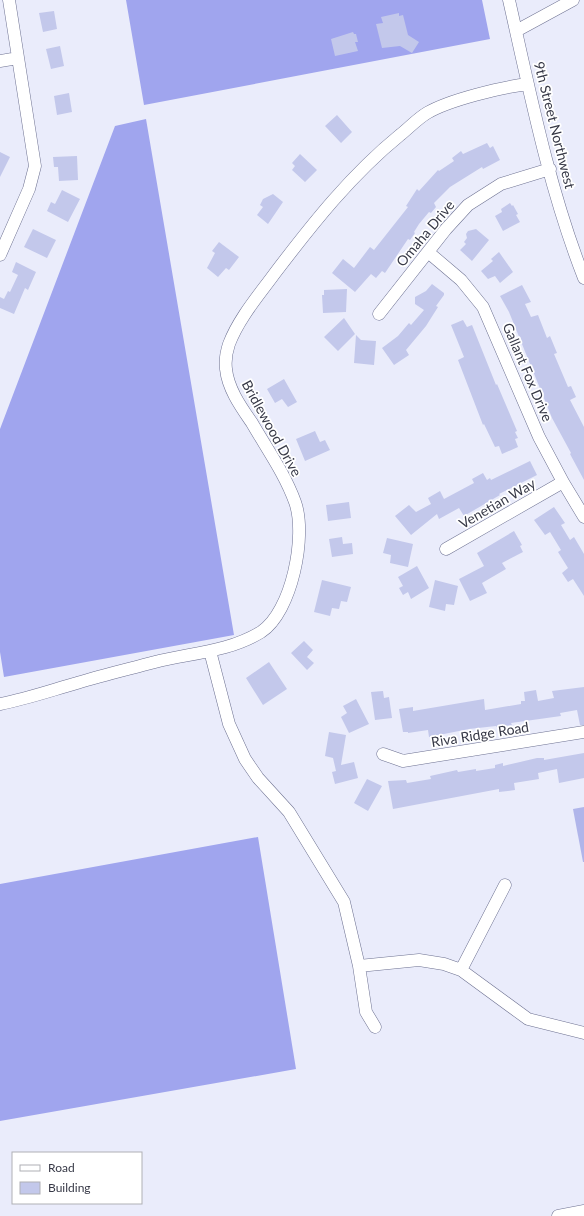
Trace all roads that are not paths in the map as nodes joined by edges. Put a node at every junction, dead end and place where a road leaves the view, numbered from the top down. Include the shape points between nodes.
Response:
1 (8, 0) edge
2 (509, 0) edge
3 (573, 0) edge
4 (516, 31) junction
5 (18, 58) junction
6 (0, 61) edge
7 (528, 84) junction
8 (550, 169) junction
9 (1, 249) edge
10 (428, 252) junction
11 (583, 271) edge
12 (379, 314) dead end
13 (563, 482) junction
14 (584, 517) edge
15 (446, 549) dead end
16 (210, 651) junction
17 (0, 704) edge
18 (584, 732) edge
19 (382, 754) dead end
20 (505, 885) dead end
21 (359, 966) junction
22 (461, 970) junction
23 (376, 1027) dead end
24 (584, 1033) edge
25 (584, 1211) edge
26 (560, 1216) edge

1 - 5 street
2 - 4 street, 9th Street Northwest
3 - 4 street
4 - 7 street, 9th Street Northwest
5 - 6 street
5 - 9 street via 35,166 29,189
7 - 8 street, 9th Street Northwest
7 - 16 street, Bridlewood Drive via 468,98 437,109 426,114 385,147 325,209 234,333 227,353 227,377 289,489 298,512 299,540 291,583 271,623 262,631 233,646
8 - 10 street, Omaha Drive via 501,184 478,198 458,214
8 - 11 street, 9th Street Northwest
10 - 12 street, Omaha Drive
10 - 13 street, Gallant Fox Drive via 461,280 483,307 539,437
13 - 14 street, Gallant Fox Drive
13 - 15 street, Venetian Way
16 - 17 street, Bridlewood Drive via 159,661
16 - 21 street via 229,724 245,759 258,778 289,812 344,902
18 - 19 street, Riva Ridge Road via 403,761
20 - 22 street
21 - 22 street via 419,960
21 - 23 street via 366,1012
22 - 24 street via 528,1019
25 - 26 street

